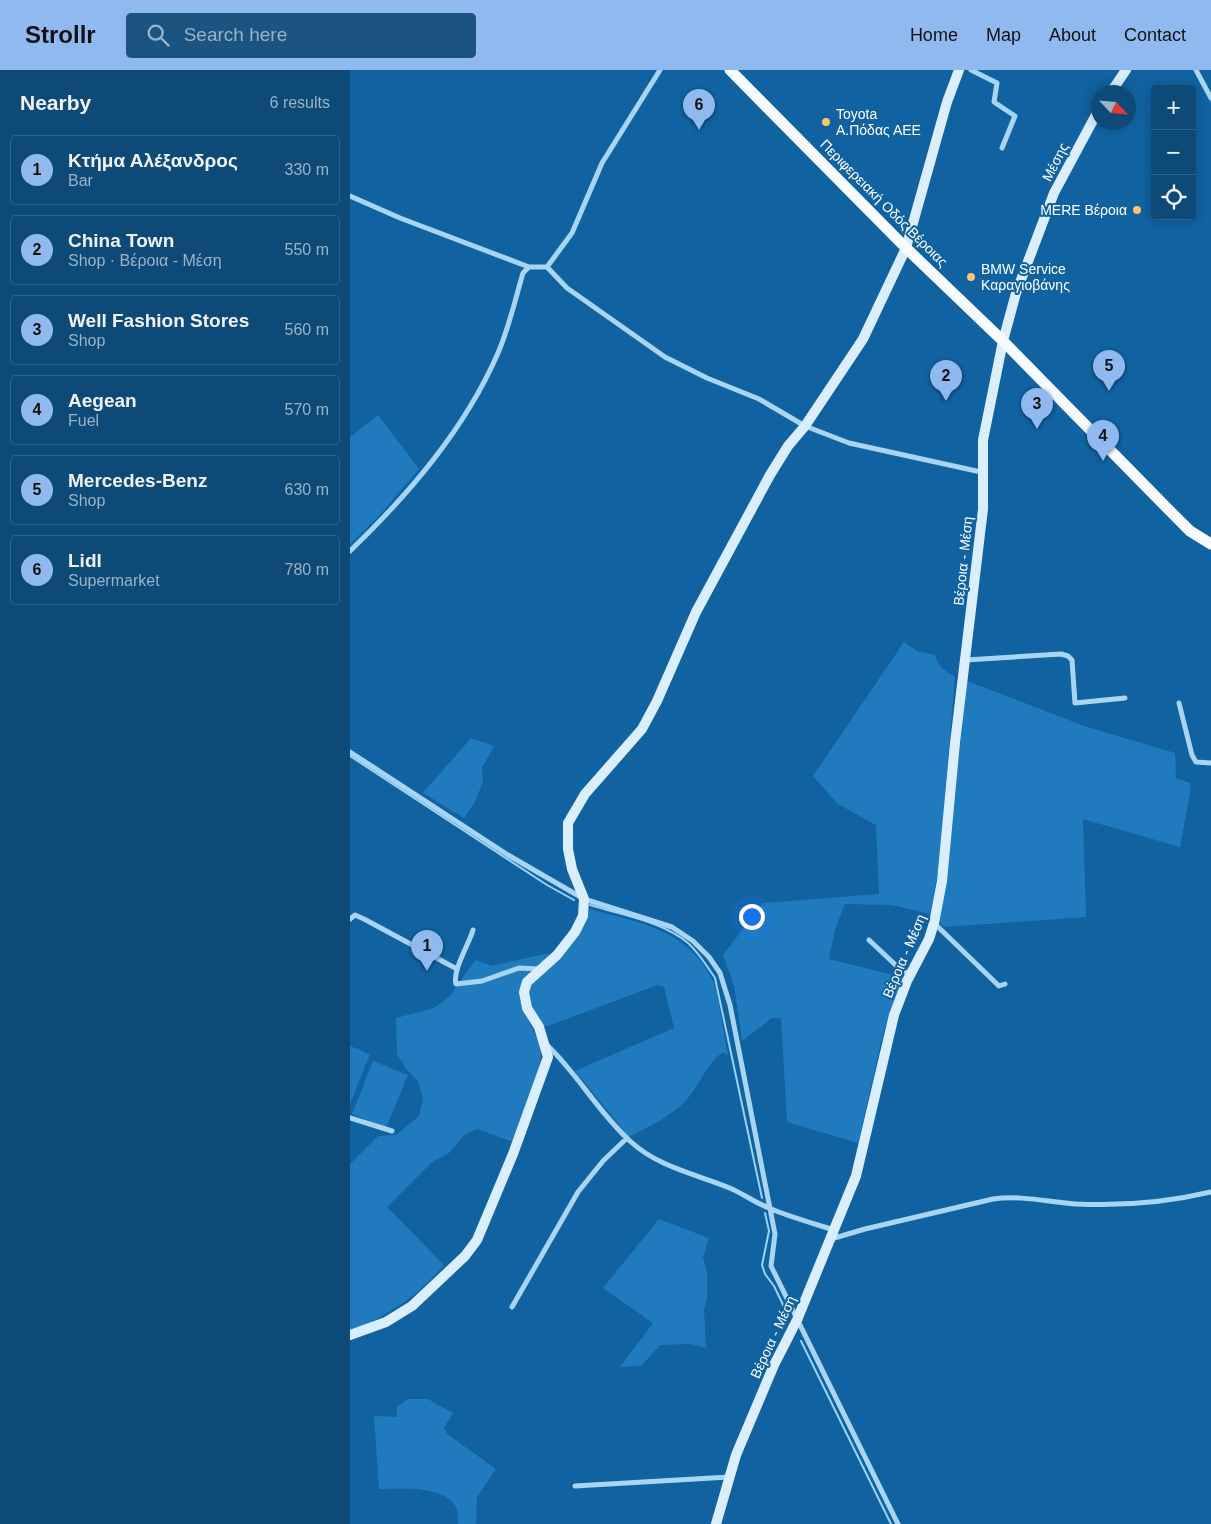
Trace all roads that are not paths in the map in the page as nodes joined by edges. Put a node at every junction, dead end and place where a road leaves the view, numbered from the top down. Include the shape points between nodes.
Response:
1 (660, 70) edge
2 (730, 70) edge
3 (959, 70) edge
4 (971, 70) edge
5 (1126, 70) edge
6 (1196, 70) edge
7 (1116, 85) edge
8 (1211, 98) edge
9 (1091, 124) edge
10 (1002, 148) dead end
11 (350, 196) edge
12 (906, 248) junction
13 (529, 267) junction
14 (547, 267) junction
15 (1003, 340) junction
16 (805, 426) junction
17 (981, 472) junction
18 (1211, 544) edge
19 (350, 550) edge
20 (966, 660) junction
21 (1125, 698) dead end
22 (1179, 703) dead end
23 (350, 752) edge
24 (1211, 763) edge
25 (584, 899) junction
26 (350, 919) edge
27 (934, 923) junction
28 (473, 930) dead end
29 (869, 940) dead end
30 (457, 969) junction
31 (540, 969) junction
32 (911, 974) junction
33 (1005, 984) dead end
34 (546, 1043) junction
35 (350, 1118) edge
36 (392, 1131) dead end
37 (627, 1138) junction
38 (1211, 1192) edge
39 (769, 1208) junction
40 (833, 1235) junction
41 (512, 1307) dead end
42 (797, 1320) junction
43 (350, 1335) edge
44 (729, 1476) junction
45 (575, 1486) dead end
46 (716, 1524) edge
47 (898, 1524) edge

1 - 14 street via 602,164 572,233
2 - 12 main road, Περιφερειακή Οδός Βέροιας
3 - 12 street
4 - 10 street via 997,83 994,102 1016,116
5 - 7 street
6 - 8 street
9 - 15 street, Μέσης via 1054,193 1016,294
11 - 13 street
12 - 15 main road, Περιφερειακή Οδός Βέροιας
12 - 16 street via 863,339
13 - 14 street
13 - 19 street via 523,273 498,353 456,427 399,502
14 - 16 street via 567,288 666,357 760,400
15 - 17 street, Βέροια - Μέση via 983,440
15 - 18 main road, Περιφερειακή Οδός Βέροιας via 1190,531
16 - 17 street via 849,443
16 - 25 street via 778,460 708,589 650,715 575,808 568,823 568,849
17 - 20 street, Βέροια - Μέση via 983,509
20 - 21 street via 1061,654 1072,660 1076,703
20 - 27 street, Βέροια - Μέση via 942,881
22 - 24 street via 1192,756 1196,762
23 - 25 street via 508,855
25 - 31 street via 583,916 575,932 557,955
25 - 39 street via 672,927 693,941 720,974 730,1005
26 - 30 street via 356,915
27 - 32 street, Βέροια - Μέση
27 - 33 street via 988,977 999,986
28 - 30 street
29 - 32 street via 902,971
30 - 31 street via 455,982 459,985 519,968
31 - 34 street via 527,982 524,992 527,1008
32 - 40 street, Βέροια - Μέση via 894,1015 858,1168
34 - 37 street
34 - 43 street via 548,1057 477,1240 465,1256 412,1306 386,1322
35 - 36 street
37 - 39 street via 668,1167 732,1189
37 - 41 street via 578,1192
38 - 40 street via 1110,1204 993,1198
39 - 40 street
39 - 42 street via 775,1234 771,1266
40 - 42 street, Βέροια - Μέση
42 - 44 street, Βέροια - Μέση via 774,1365
42 - 47 street
44 - 45 street
44 - 46 street, Βέροια - Μέση

